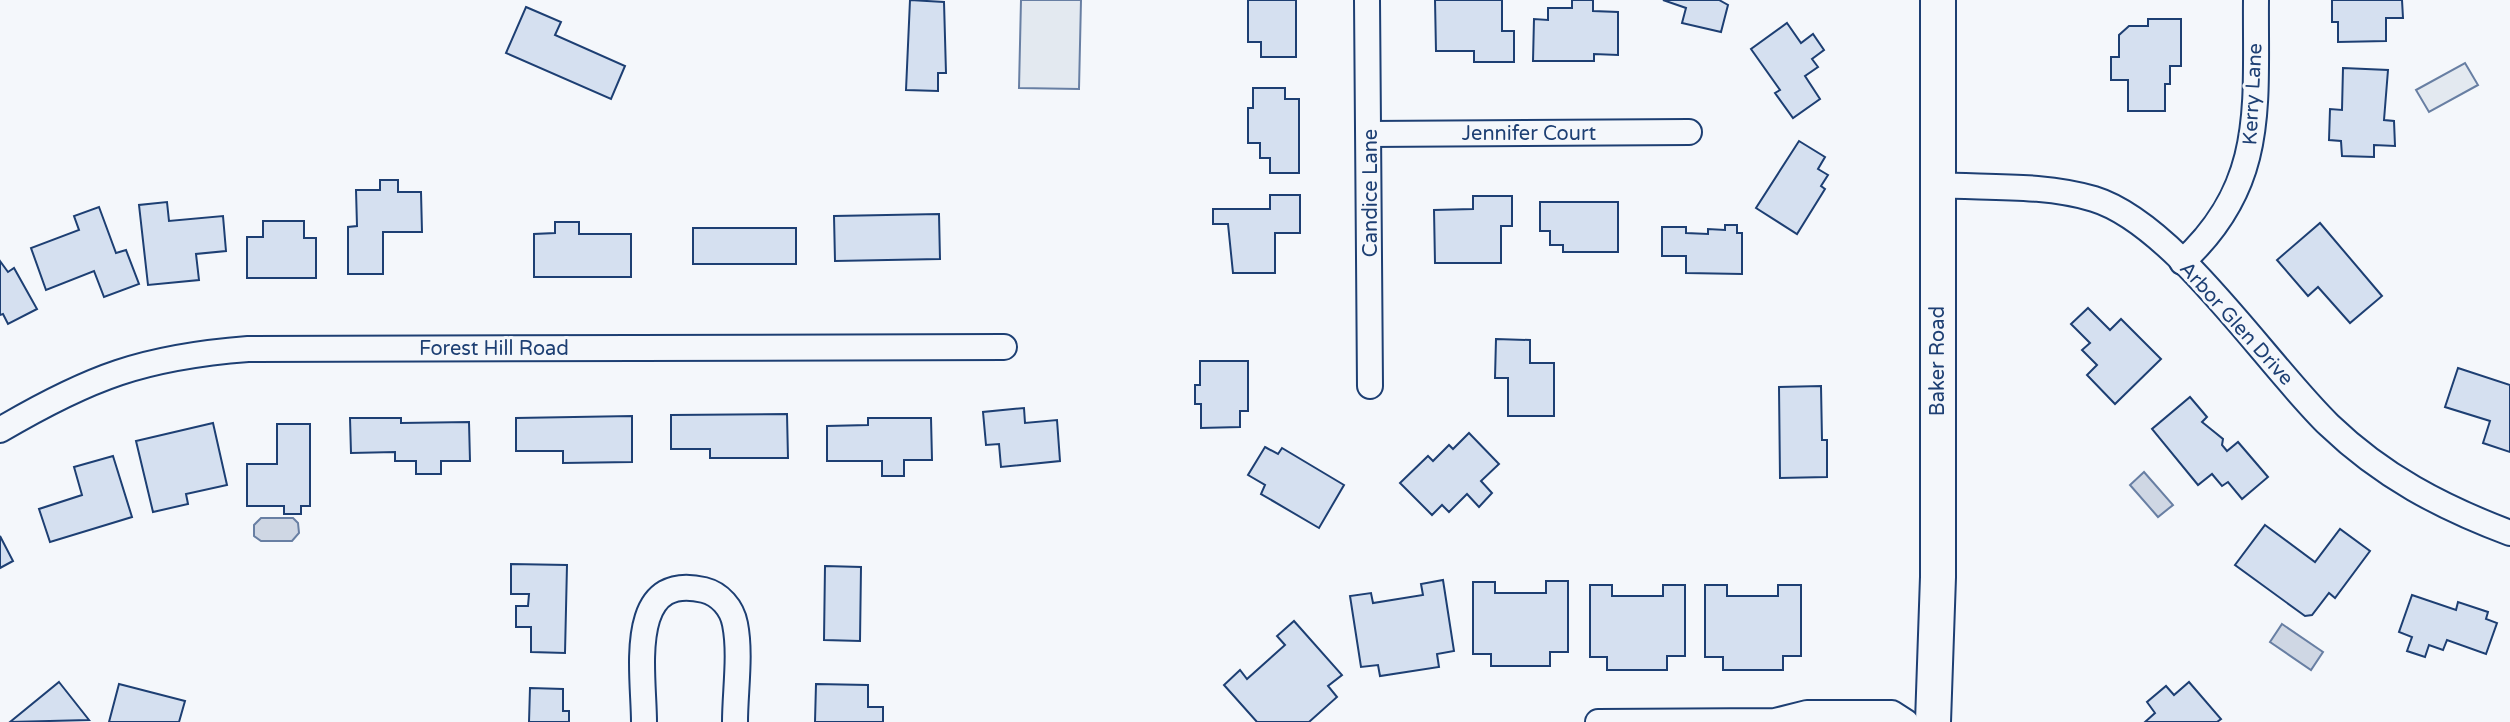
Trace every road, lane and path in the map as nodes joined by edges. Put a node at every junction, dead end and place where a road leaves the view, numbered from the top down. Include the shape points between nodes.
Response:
1 (1367, 0) edge
2 (1938, 0) edge
3 (2256, 0) edge
4 (1689, 132) dead end
5 (1370, 134) junction
6 (1936, 185) junction
7 (2182, 262) junction
8 (1004, 347) dead end
9 (1370, 386) dead end
10 (0, 430) edge
11 (2510, 533) edge
12 (1681, 721) edge
13 (1776, 721) edge
14 (644, 722) edge
15 (735, 722) edge
16 (1598, 722) edge
17 (1906, 722) edge
18 (1933, 722) edge

1 - 5 street, Candice Lane
2 - 6 main road, Baker Road
3 - 7 street, Kerry Lane via 2255,96 2247,168 2229,208
4 - 5 street, Jennifer Court
5 - 9 street, Candice Lane
6 - 7 street, Arbor Glen Drive via 2057,190 2096,199 2130,216
6 - 18 main road, Baker Road via 1938,577
7 - 11 street, Arbor Glen Drive via 2328,424 2367,459 2410,489
8 - 10 street, Forest Hill Road via 217,351 128,368 71,389
12 - 13 street
12 - 16 street
13 - 17 street via 1807,713 1892,713
14 - 15 street via 644,627 650,606 665,592 690,587 712,592 727,605 735,624

